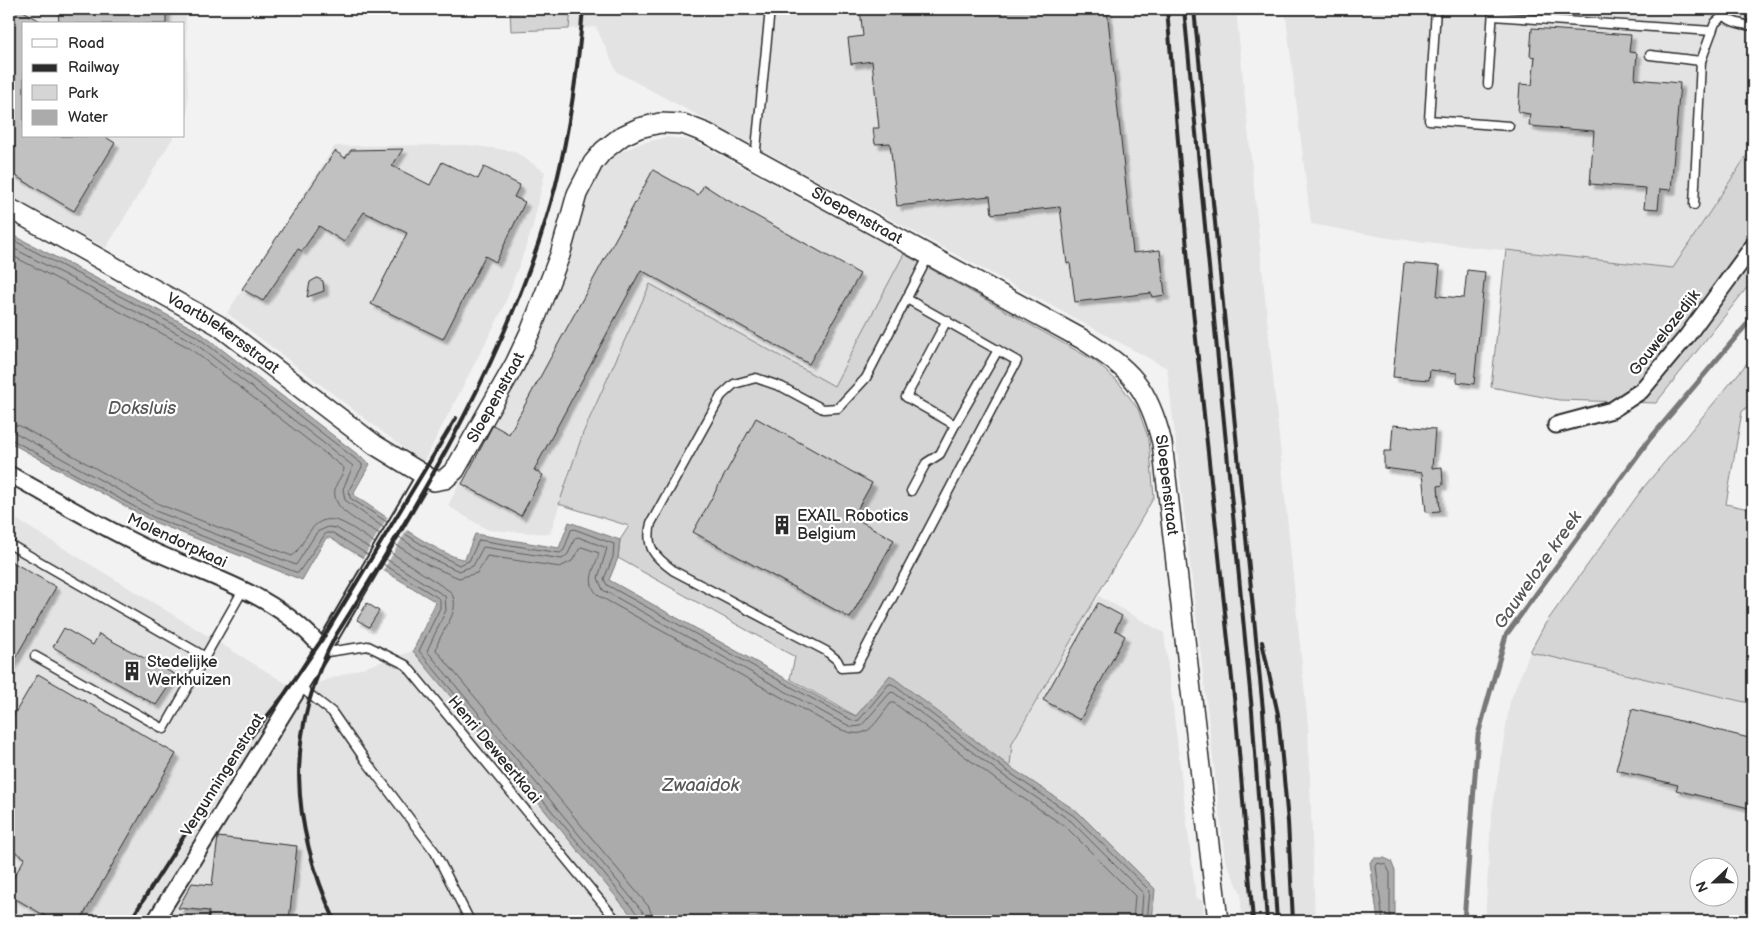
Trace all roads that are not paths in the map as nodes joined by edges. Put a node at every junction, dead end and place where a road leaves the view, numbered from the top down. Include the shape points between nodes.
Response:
1 (770, 9) edge
2 (1436, 9) edge
3 (1493, 12) edge
4 (1721, 12) edge
5 (1753, 26) edge
6 (1712, 31) junction
7 (1650, 56) dead end
8 (1701, 61) junction
9 (1488, 84) dead end
10 (1509, 126) dead end
11 (755, 159) junction
12 (1694, 205) dead end
13 (9, 208) edge
14 (1753, 246) edge
15 (930, 255) junction
16 (907, 299) junction
17 (947, 320) junction
18 (998, 350) junction
19 (955, 425) junction
20 (1556, 425) dead end
21 (9, 474) edge
22 (425, 476) junction
23 (911, 491) dead end
24 (9, 544) edge
25 (243, 590) junction
26 (323, 649) junction
27 (35, 656) dead end
28 (204, 656) junction
29 (299, 686) junction
30 (155, 921) edge
31 (470, 921) edge
32 (617, 921) edge
33 (1218, 921) edge

1 - 11 lane
2 - 10 lane via 1429,120
3 - 6 lane
3 - 9 lane
4 - 5 lane via 1738,24
4 - 6 lane
6 - 8 lane
7 - 8 lane
8 - 12 lane
11 - 15 street, Sloepenstraat
11 - 22 street, Sloepenstraat via 683,124 660,123 639,128 603,151 584,177 545,298 515,364 451,475 434,481
13 - 22 street, Vaartblekersstraat via 218,325 375,445
14 - 20 street, Gouwelozedijk via 1687,336 1641,391 1612,410
15 - 16 lane
15 - 33 street, Sloepenstraat via 1111,357 1145,392 1162,443
16 - 17 lane
16 - 18 lane via 866,378 838,408 823,409 782,387 756,378 734,384 721,396 651,523 647,538 657,558 674,571 826,652 837,660 841,668 856,667 1017,361
17 - 18 lane
17 - 19 lane via 906,397
18 - 19 lane
19 - 23 lane via 940,454 926,463
21 - 25 street, Molendorpkaai via 137,544
22 - 26 street
24 - 28 lane
25 - 26 street, Molendorpkaai via 282,610 309,632
25 - 28 lane
26 - 29 street, Vergunningenstraat
26 - 32 lane, Henri Deweertkaai via 327,652 368,646 406,665
27 - 28 lane via 164,729
29 - 30 street, Vergunningenstraat
29 - 31 lane via 332,712 435,852

